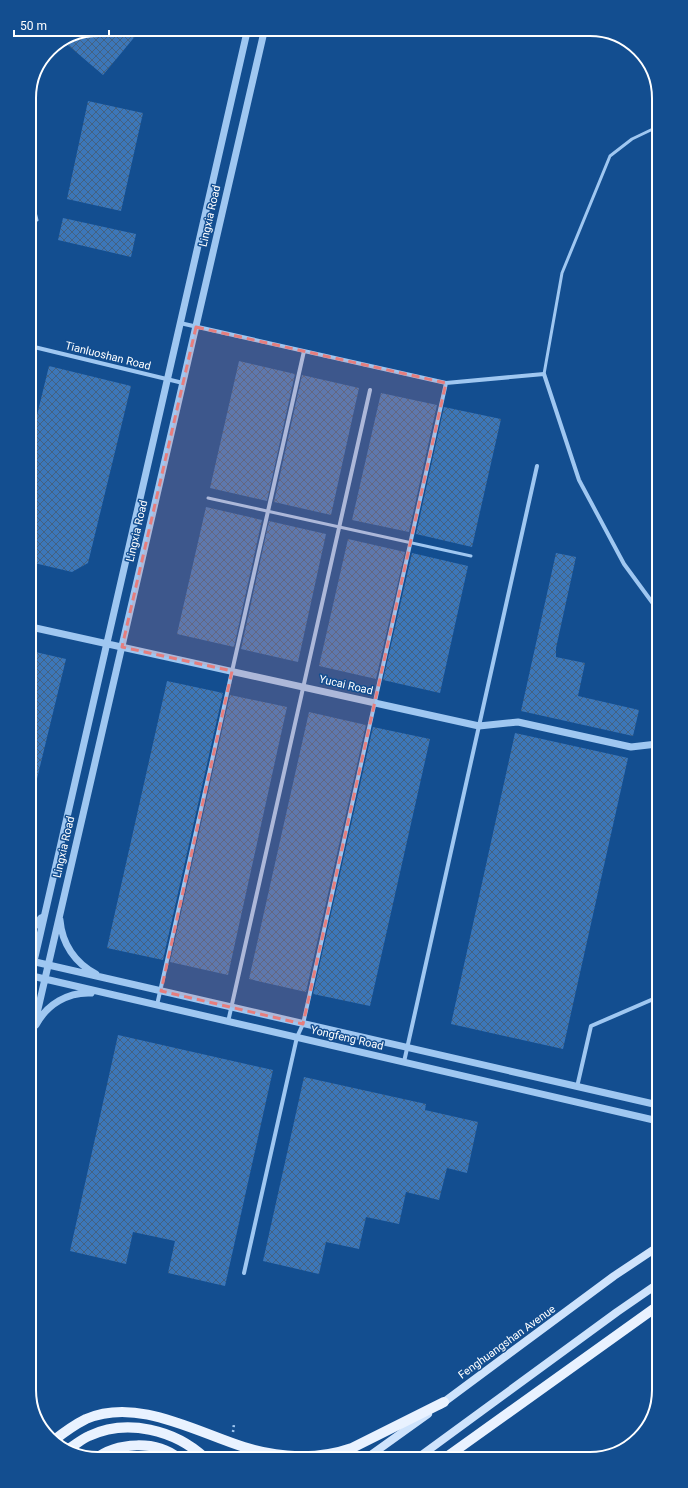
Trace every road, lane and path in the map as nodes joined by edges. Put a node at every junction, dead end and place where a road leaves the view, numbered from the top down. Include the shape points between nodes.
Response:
1 (246, 36) edge
2 (263, 36) edge
3 (652, 129) edge
4 (36, 216) edge
5 (37, 220) dead end
6 (180, 324) junction
7 (196, 327) junction
8 (36, 347) edge
9 (304, 351) junction
10 (544, 374) junction
11 (167, 379) junction
12 (183, 383) junction
13 (446, 383) junction
14 (370, 390) dead end
15 (537, 466) dead end
16 (208, 498) dead end
17 (268, 511) junction
18 (339, 527) junction
19 (410, 543) junction
20 (470, 556) dead end
21 (652, 603) edge
22 (36, 628) edge
23 (106, 644) junction
24 (122, 647) junction
25 (232, 671) junction
26 (303, 687) junction
27 (374, 703) junction
28 (479, 726) junction
29 (652, 745) edge
30 (46, 907) junction
31 (61, 908) junction
32 (36, 926) edge
33 (36, 946) edge
34 (36, 963) edge
35 (48, 965) junction
36 (36, 977) edge
37 (45, 979) junction
38 (107, 979) junction
39 (161, 991) junction
40 (106, 993) junction
41 (652, 1000) edge
42 (157, 1005) junction
43 (232, 1008) junction
44 (36, 1018) edge
45 (228, 1022) junction
46 (36, 1024) edge
47 (302, 1024) junction
48 (296, 1037) junction
49 (407, 1048) junction
50 (404, 1062) junction
51 (577, 1087) junction
52 (652, 1104) edge
53 (652, 1120) edge
54 (652, 1251) edge
55 (244, 1273) dead end
56 (652, 1288) edge
57 (652, 1310) edge
58 (444, 1402) junction
59 (57, 1437) edge
60 (73, 1447) edge
61 (107, 1452) edge
62 (167, 1452) edge
63 (198, 1452) edge
64 (264, 1452) edge
65 (339, 1452) edge
66 (375, 1452) edge
67 (425, 1452) edge
68 (454, 1452) edge

1 - 6 street, Lingxia Road
2 - 7 street, Lingxia Road
3 - 10 lane via 632,139 610,156 562,273
4 - 5 lane
6 - 7 street
6 - 11 street, Lingxia Road
7 - 9 street
7 - 12 street, Lingxia Road
8 - 11 street, Tianluoshan Road
9 - 13 street
9 - 17 street
10 - 13 street
10 - 21 street via 579,480 624,564
11 - 12 street, Tianluoshan Road
11 - 23 street, Lingxia Road
12 - 24 street, Lingxia Road
13 - 19 street
14 - 18 street
15 - 28 street
16 - 17 lane
17 - 18 lane
17 - 25 street
18 - 19 lane
18 - 26 street
19 - 20 lane
19 - 27 street
22 - 23 street, Yucai Road
23 - 24 street, Yucai Road
23 - 30 street, Lingxia Road
24 - 25 street, Yucai Road
24 - 31 street, Lingxia Road
25 - 26 street, Yucai Road
25 - 39 street
26 - 27 street, Yucai Road
26 - 43 street
27 - 28 street, Yucai Road
27 - 47 street
28 - 29 street, Yucai Road via 518,722 630,747
28 - 49 street
30 - 32 street
30 - 33 street, Lingxia Road
31 - 35 street, Lingxia Road
31 - 38 street via 61,926 69,950 89,970
34 - 35 street, Yongfeng Road
35 - 37 street, Lingxia Road
35 - 38 street, Yongfeng Road
36 - 37 street, Yongfeng Road
37 - 40 street, Yongfeng Road
37 - 44 street, Lingxia Road
38 - 39 street, Yongfeng Road
39 - 42 street
39 - 43 street, Yongfeng Road
40 - 42 street, Yongfeng Road
40 - 46 street via 86,992 62,999 49,1008
41 - 51 street via 591,1026
42 - 45 street, Yongfeng Road
43 - 45 street
43 - 47 street, Yongfeng Road
45 - 48 street, Yongfeng Road
47 - 48 street
47 - 49 street, Yongfeng Road
48 - 50 street, Yongfeng Road
48 - 55 street
49 - 50 street
49 - 51 street, Yongfeng Road
50 - 53 street, Yongfeng Road
51 - 52 street, Yongfeng Road
54 - 58 main road, Fenghuangshan Avenue
56 - 67 main road
57 - 68 main road
58 - 65 main road, bridge
58 - 66 main road, Fenghuangshan Avenue, bridge
59 - 64 main road, bridge via 87,1419 125,1412 156,1416 246,1448
60 - 63 main road via 89,1436 112,1429 136,1428 160,1432 179,1439
61 - 62 main road via 119,1447 140,1445

